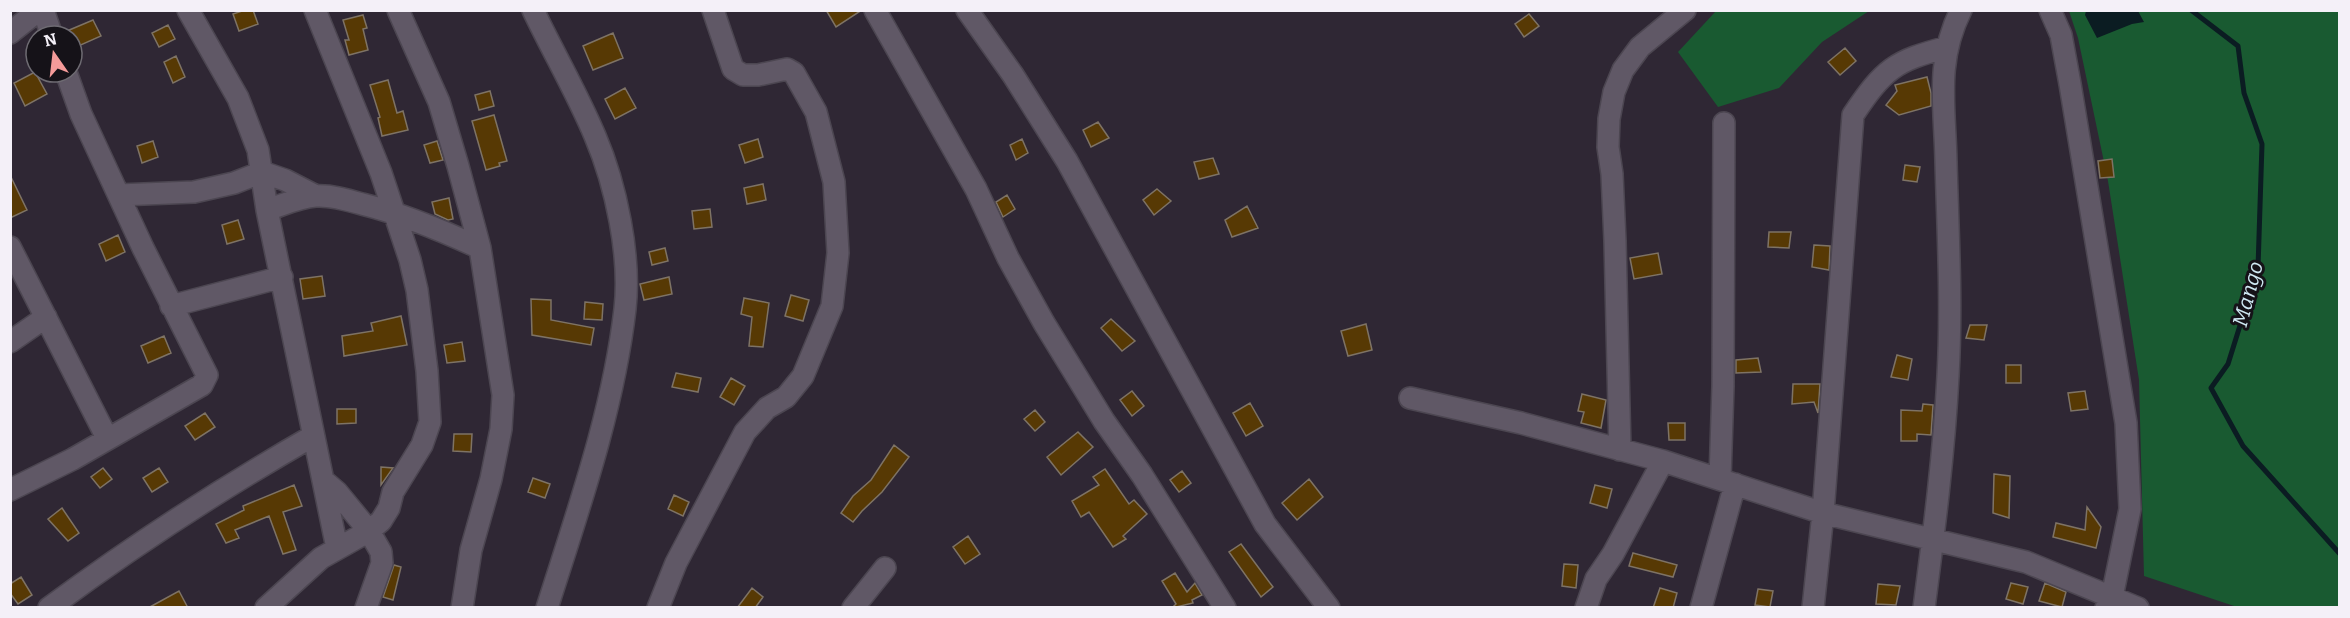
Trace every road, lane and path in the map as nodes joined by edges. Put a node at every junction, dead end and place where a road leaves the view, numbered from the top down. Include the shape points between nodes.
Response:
1 (41, 10) edge
2 (188, 10) edge
3 (315, 10) edge
4 (398, 10) edge
5 (533, 10) edge
6 (713, 10) edge
7 (875, 10) edge
8 (967, 10) edge
9 (1685, 10) edge
10 (1961, 10) edge
11 (2050, 10) edge
12 (47, 24) edge
13 (10, 33) edge
14 (1948, 47) junction
15 (70, 84) edge
16 (1724, 123) dead end
17 (262, 172) junction
18 (119, 195) junction
19 (316, 196) junction
20 (267, 210) junction
21 (395, 213) junction
22 (10, 247) edge
23 (480, 248) junction
24 (282, 277) junction
25 (171, 306) junction
26 (46, 317) junction
27 (10, 342) edge
28 (1410, 398) dead end
29 (313, 436) junction
30 (107, 438) junction
31 (1620, 450) junction
32 (1663, 461) junction
33 (323, 480) junction
34 (1728, 482) junction
35 (10, 490) edge
36 (1823, 513) junction
37 (369, 531) junction
38 (1933, 539) junction
39 (337, 548) junction
40 (885, 568) dead end
41 (2109, 602) edge
42 (50, 608) edge
43 (266, 608) edge
44 (366, 608) edge
45 (462, 608) edge
46 (548, 608) edge
47 (658, 608) edge
48 (853, 608) edge
49 (1225, 608) edge
50 (1329, 608) edge
51 (1586, 608) edge
52 (1701, 608) edge
53 (1813, 608) edge
54 (1924, 608) edge
55 (2138, 608) edge

1 - 12 street
1 - 13 street
2 - 17 street via 238,98
3 - 21 street
4 - 23 street via 439,102
5 - 46 street via 596,137 619,219 625,261 625,308 609,399
6 - 47 street via 733,69 743,75 758,75 786,69 794,74 816,112 834,182 838,253 832,306 803,376 786,397 767,408 745,432 676,563
7 - 49 street via 976,189 1044,323
8 - 50 street via 1067,161 1265,524
9 - 31 street via 1640,47 1623,70 1609,118
10 - 14 street
11 - 41 street via 2061,35 2126,423 2130,509
14 - 36 street via 1891,68 1853,114
14 - 38 street via 1942,74 1947,173 1948,376
15 - 18 street
16 - 34 street via 1723,386
17 - 18 street via 194,192
17 - 19 street
17 - 20 street
18 - 25 street
19 - 20 street
19 - 21 street via 345,199
20 - 24 street
21 - 23 street
21 - 37 street via 417,290 430,422 422,445 393,492 385,516
22 - 26 street
23 - 45 street via 503,395 501,429 471,550
24 - 25 street
24 - 29 street
25 - 30 street via 206,370 206,380
26 - 27 street
26 - 30 street
28 - 31 street
29 - 33 street
29 - 42 street via 138,544
30 - 35 street
31 - 32 street
32 - 34 street
32 - 51 street via 1596,579
33 - 37 street
33 - 39 street
34 - 36 street
34 - 52 street
36 - 38 street
36 - 53 street
37 - 39 street
37 - 44 street via 382,559
38 - 41 street via 2026,562
38 - 54 street
39 - 43 street
40 - 48 street
41 - 55 street

